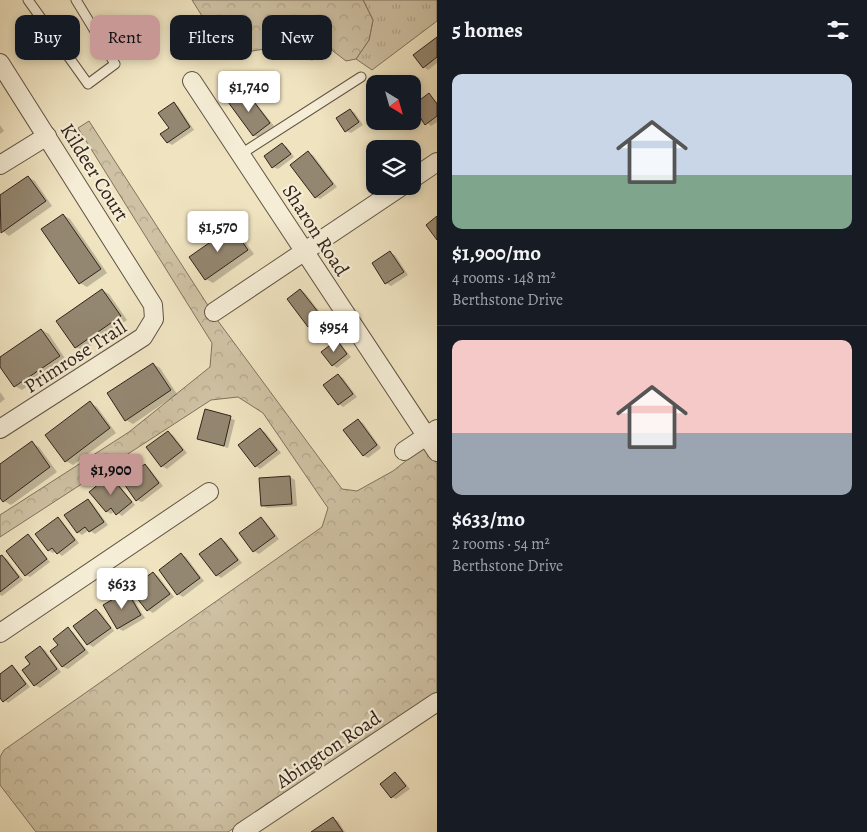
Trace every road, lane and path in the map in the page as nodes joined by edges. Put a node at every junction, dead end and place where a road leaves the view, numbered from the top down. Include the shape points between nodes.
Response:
1 (28, 0) edge
2 (76, 0) edge
3 (0, 63) edge
4 (361, 77) dead end
5 (192, 81) dead end
6 (47, 136) junction
7 (241, 154) junction
8 (437, 162) edge
9 (0, 165) edge
10 (421, 173) edge
11 (388, 195) edge
12 (304, 251) junction
13 (153, 305) joint
14 (214, 312) dead end
15 (0, 430) edge
16 (432, 432) edge
17 (404, 451) dead end
18 (437, 452) edge
19 (209, 492) dead end
20 (0, 633) edge
21 (437, 702) edge
22 (242, 832) edge

1 - 2 lane via 88,84 115,64
3 - 6 street, Kildeer Court
4 - 7 lane
5 - 7 street, Sharon Road
6 - 9 street
6 - 13 street, Kildeer Court
7 - 12 street, Sharon Road
8 - 10 street
11 - 12 street
12 - 14 street
12 - 16 street, Sharon Road
13 - 15 street, Primrose Trail via 154,319 143,337
16 - 17 street
16 - 18 street, Sharon Road
19 - 20 street
21 - 22 street, Abington Road

